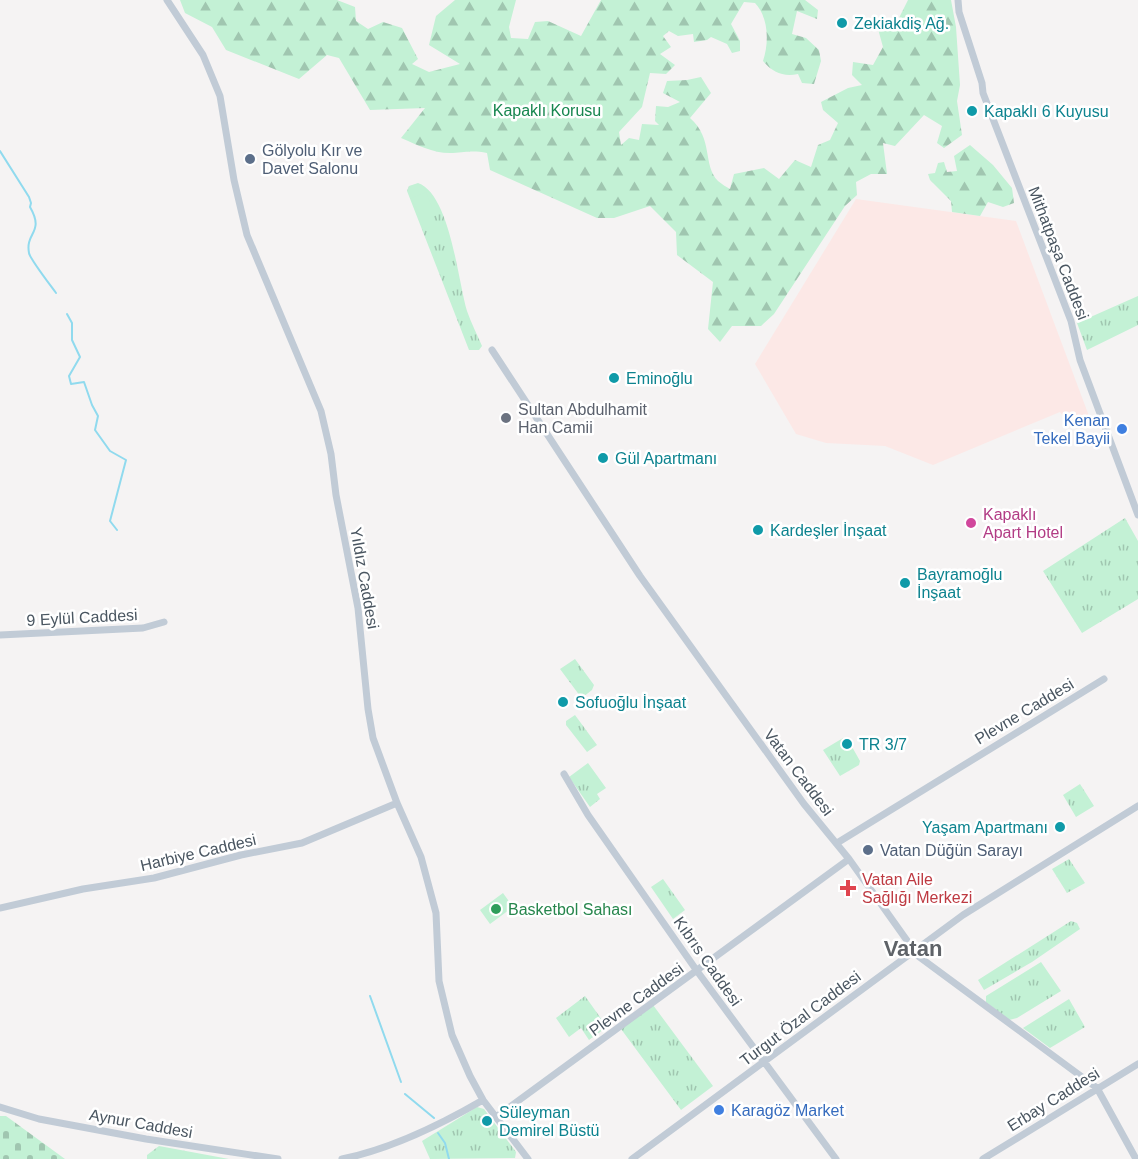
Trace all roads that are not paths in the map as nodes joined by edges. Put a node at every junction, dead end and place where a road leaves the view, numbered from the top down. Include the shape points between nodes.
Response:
1 (167, 0) edge
2 (958, 0) edge
3 (492, 350) dead end
4 (1138, 515) edge
5 (164, 622) dead end
6 (0, 635) edge
7 (1104, 679) dead end
8 (564, 774) dead end
9 (397, 803) junction
10 (1138, 806) edge
11 (837, 843) junction
12 (849, 859) junction
13 (0, 908) edge
14 (914, 951) junction
15 (697, 971) junction
16 (763, 1062) junction
17 (1138, 1064) edge
18 (1097, 1088) junction
19 (483, 1100) junction
20 (0, 1107) edge
21 (496, 1117) junction
22 (1137, 1157) edge
23 (278, 1159) edge
24 (342, 1159) edge
25 (528, 1159) edge
26 (632, 1159) edge
27 (836, 1159) edge
28 (983, 1159) edge

1 - 9 street, Yıldız Caddesi via 203,55 220,96 247,235 321,411 358,608 373,738
2 - 4 street, Mithatpaşa Caddesi via 983,93 1067,312 1080,360
3 - 11 street, Vatan Caddesi via 623,553 804,804
5 - 6 street, 9 Eylül Caddesi via 143,628
7 - 11 street, Plevne Caddesi
8 - 15 street, Kıbrıs Caddesi via 588,815
9 - 13 street, Harbiye Caddesi via 302,843 154,878
9 - 19 street, Yıldız Caddesi via 421,857 436,914 439,981 445,1013
10 - 14 street, Turgut Özal Caddesi via 963,915
11 - 12 street, Vatan Caddesi
12 - 14 street, Vatan Caddesi
12 - 15 street, Plevne Caddesi
14 - 16 street, Turgut Özal Caddesi
14 - 18 street, Vatan Caddesi
15 - 16 street, Kıbrıs Caddesi
15 - 21 street, Plevne Caddesi
16 - 26 street, Turgut Özal Caddesi
16 - 27 street, Kıbrıs Caddesi
17 - 18 street, Erbay Caddesi
18 - 22 street, Vatan Caddesi
18 - 28 street, Erbay Caddesi
19 - 21 street, Yıldız Caddesi
19 - 24 street via 389,1146
20 - 23 street, Aynur Caddesi via 39,1119
21 - 25 street, Yıldız Caddesi

